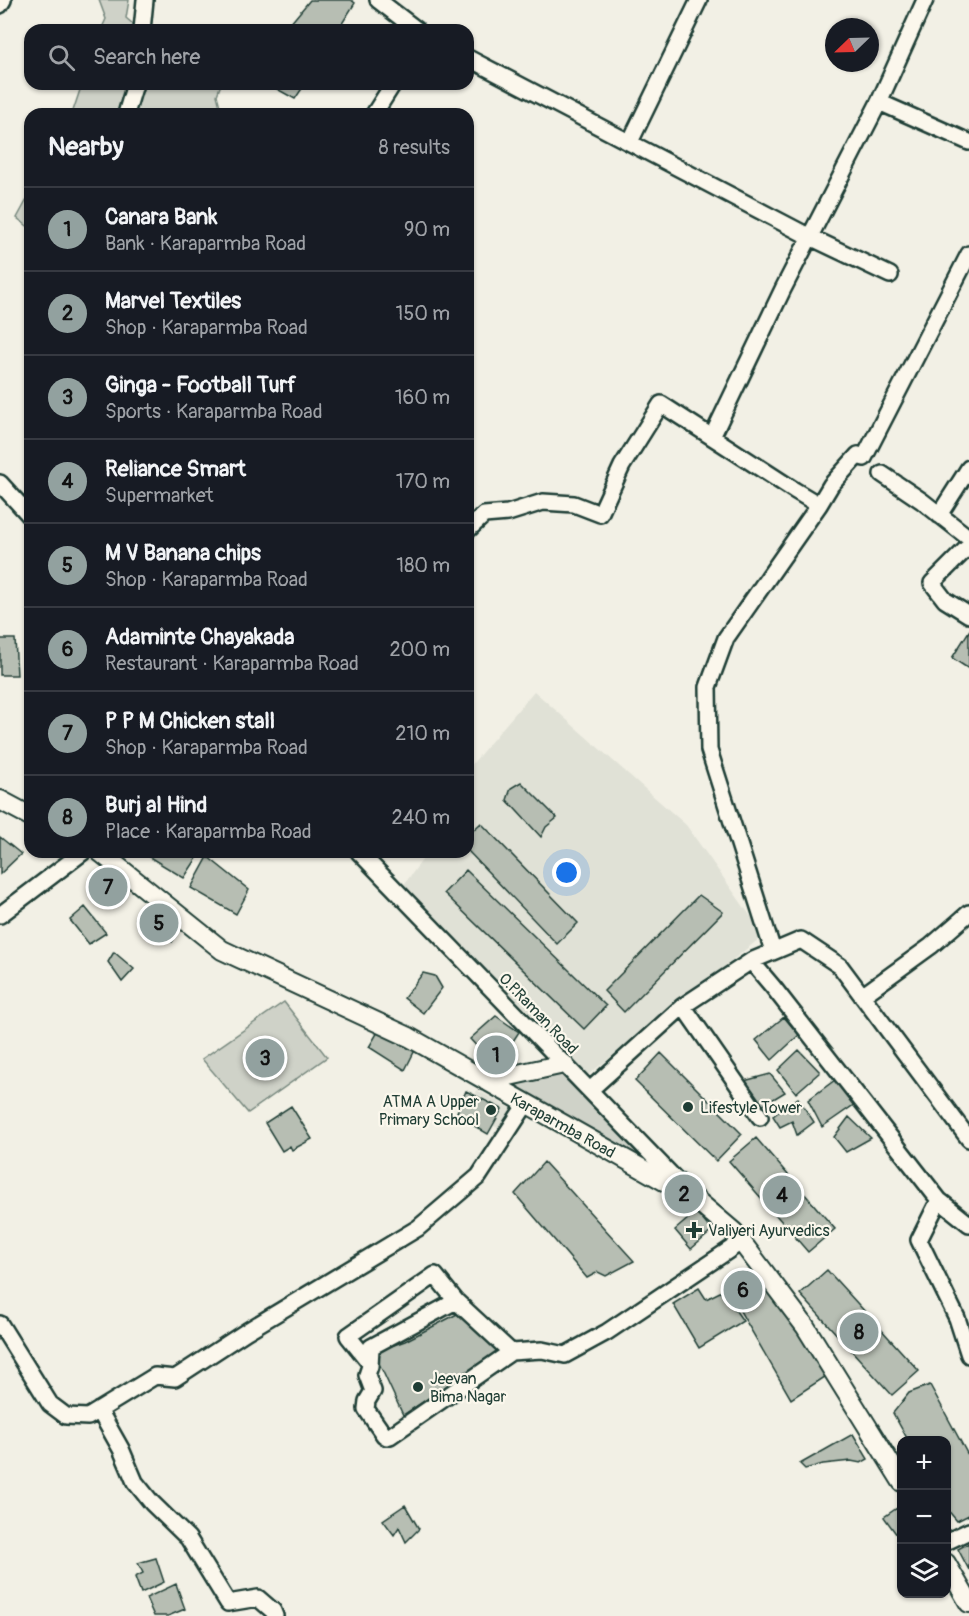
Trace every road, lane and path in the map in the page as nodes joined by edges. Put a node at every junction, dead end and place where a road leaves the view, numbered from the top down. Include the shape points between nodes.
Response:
1 (3, 0) edge
2 (145, 0) edge
3 (378, 0) edge
4 (699, 0) edge
5 (925, 0) edge
6 (0, 5) edge
7 (143, 24) edge
8 (409, 24) edge
9 (474, 61) edge
10 (133, 90) edge
11 (389, 90) edge
12 (879, 102) junction
13 (128, 108) edge
14 (377, 108) edge
15 (630, 142) junction
16 (969, 142) edge
17 (810, 237) junction
18 (969, 254) edge
19 (890, 275) dead end
20 (712, 436) junction
21 (969, 468) edge
22 (882, 474) dead end
23 (0, 483) edge
24 (819, 504) junction
25 (24, 509) edge
26 (939, 515) junction
27 (474, 524) edge
28 (969, 538) edge
29 (969, 546) edge
30 (969, 615) edge
31 (0, 800) edge
32 (24, 813) edge
33 (75, 858) edge
34 (107, 858) edge
35 (365, 858) edge
36 (969, 913) edge
37 (0, 915) edge
38 (773, 951) junction
39 (751, 961) junction
40 (862, 996) junction
41 (682, 1006) junction
42 (564, 1064) junction
43 (486, 1081) junction
44 (590, 1090) junction
45 (526, 1104) junction
46 (760, 1117) dead end
47 (969, 1139) edge
48 (694, 1198) junction
49 (939, 1200) junction
50 (969, 1224) edge
51 (741, 1242) junction
52 (456, 1301) junction
53 (0, 1324) edge
54 (511, 1352) junction
55 (969, 1355) edge
56 (369, 1362) junction
57 (99, 1410) junction
58 (897, 1474) edge
59 (969, 1531) edge
60 (951, 1540) edge
61 (951, 1572) edge
62 (969, 1603) edge
63 (275, 1616) edge

1 - 6 street
2 - 7 street
3 - 8 street
4 - 15 street
5 - 12 street
9 - 15 street
10 - 13 street
11 - 14 street
12 - 16 street
12 - 17 street
15 - 17 street
17 - 19 street
17 - 20 street
18 - 24 street via 864,458 858,456
20 - 24 street
20 - 27 street via 661,404 622,466 600,514 574,504 543,502 508,513 484,515
21 - 26 street
22 - 26 street
23 - 25 street
24 - 38 street via 726,638 708,687 709,750
26 - 28 street
29 - 30 street via 932,583 945,600
31 - 32 main road
33 - 37 street
34 - 43 main road, Karaparmba Road via 222,950 409,1037
35 - 42 street, O.P.Raman Road
36 - 40 street
38 - 39 street
38 - 40 street via 801,939 840,966
39 - 41 street
39 - 49 street
40 - 47 street
41 - 44 street
41 - 46 street
42 - 43 main road
42 - 44 street, O.P.Raman Road
43 - 45 main road, Karaparmba Road
44 - 48 street, O.P.Raman Road
45 - 48 main road, Karaparmba Road
45 - 57 street via 479,1176 418,1228 175,1378 155,1376
48 - 51 main road, Karaparmba Road
49 - 50 street
49 - 55 street via 919,1240 957,1318
51 - 54 street via 607,1332 565,1355 542,1350
51 - 58 main road, Karaparmba Road via 805,1326
52 - 54 street
52 - 56 street via 371,1347
52 - 56 street via 435,1275 348,1336
53 - 57 street via 50,1404 66,1416 88,1417
54 - 56 street via 387,1437 366,1409 373,1390
57 - 63 street via 135,1482 188,1538 228,1603 258,1598
59 - 60 street
61 - 62 main road

